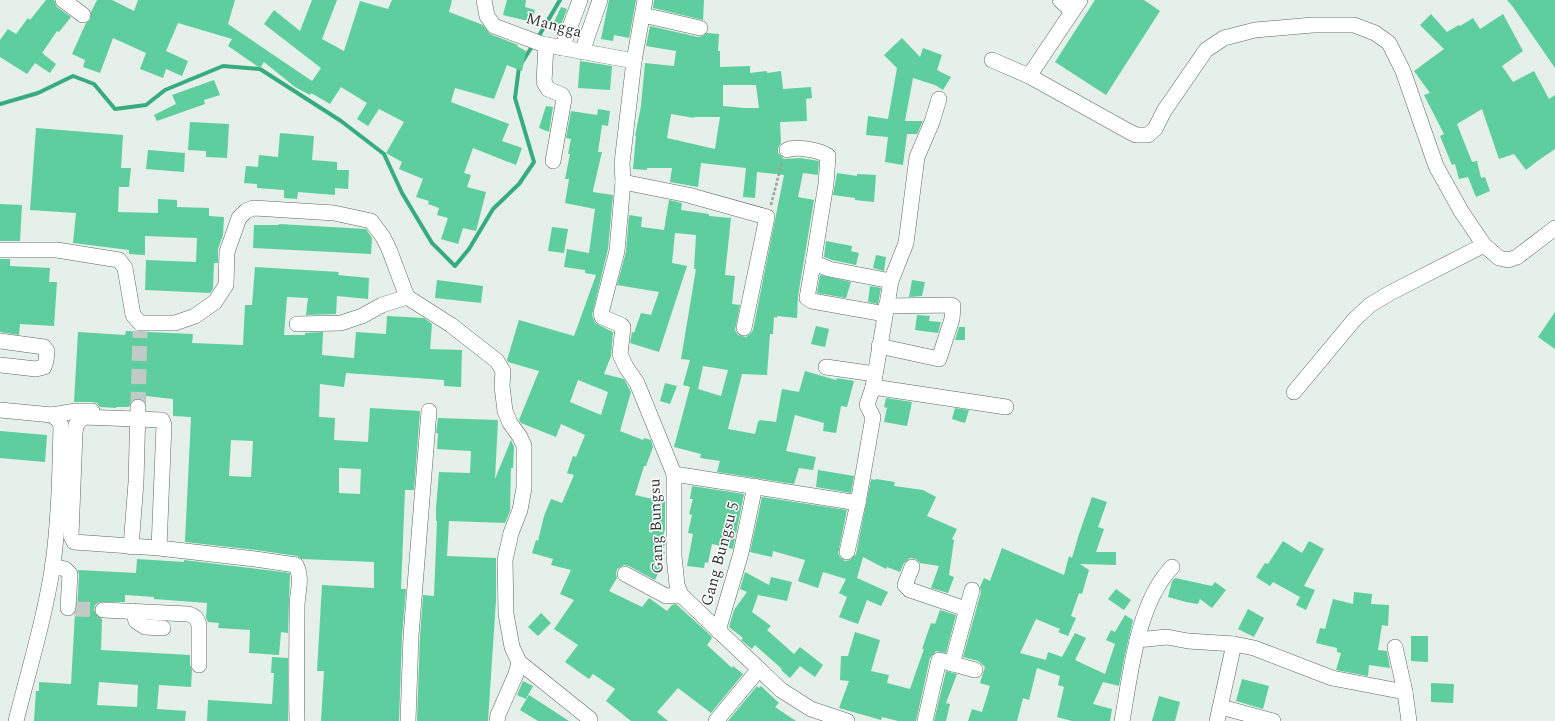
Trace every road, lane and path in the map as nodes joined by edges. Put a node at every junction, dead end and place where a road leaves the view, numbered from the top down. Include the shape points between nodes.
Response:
1 (64, 0) edge
2 (484, 0) edge
3 (580, 0) edge
4 (600, 0) edge
5 (1060, 0) edge
6 (1076, 5) edge
7 (644, 7) edge
8 (83, 16) dead end
9 (700, 28) dead end
10 (544, 45) junction
11 (562, 48) junction
12 (582, 52) junction
13 (992, 60) dead end
14 (634, 61) junction
15 (1029, 76) junction
16 (939, 99) dead end
17 (787, 150) joint
18 (553, 161) dead end
19 (623, 182) junction
20 (767, 217) junction
21 (1555, 228) edge
22 (1484, 245) junction
23 (0, 250) edge
24 (814, 258) junction
25 (891, 281) junction
26 (407, 297) junction
27 (885, 310) junction
28 (297, 324) dead end
29 (744, 328) dead end
30 (0, 341) edge
31 (880, 346) junction
32 (0, 365) edge
33 (826, 367) dead end
34 (874, 381) junction
35 (1294, 392) dead end
36 (1006, 407) dead end
37 (0, 410) edge
38 (429, 411) dead end
39 (137, 413) junction
40 (55, 418) junction
41 (674, 474) junction
42 (755, 486) junction
43 (858, 503) junction
44 (131, 546) junction
45 (159, 548) junction
46 (847, 552) dead end
47 (52, 566) junction
48 (1172, 566) dead end
49 (912, 568) dead end
50 (625, 574) dead end
51 (972, 590) dead end
52 (681, 595) junction
53 (44, 604) junction
54 (966, 609) junction
55 (103, 610) tunnel mouth
56 (133, 611) junction
57 (1143, 617) junction
58 (163, 628) dead end
59 (718, 631) junction
60 (1167, 637) junction
61 (1137, 640) junction
62 (1234, 644) junction
63 (1395, 647) dead end
64 (519, 662) junction
65 (952, 664) junction
66 (199, 665) dead end
67 (759, 669) junction
68 (975, 670) dead end
69 (1405, 692) junction
70 (1219, 714) edge
71 (821, 717) edge
72 (590, 719) dead end
73 (16, 721) edge
74 (297, 721) edge
75 (408, 721) edge
76 (497, 721) edge
77 (716, 721) edge
78 (847, 721) edge
79 (925, 721) edge
80 (1122, 721) edge
81 (1273, 721) edge
82 (1409, 721) edge

1 - 8 street
2 - 10 street, Mangga via 487,16 494,26
3 - 11 street
4 - 12 street
5 - 6 street
6 - 15 street
7 - 9 street
7 - 14 street
10 - 11 street, Mangga
10 - 18 street via 544,82 548,89 562,95 564,99
11 - 12 street, Mangga
12 - 14 street, Mangga
13 - 15 street
14 - 19 street via 622,163
15 - 22 street via 1136,135 1148,135 1155,129 1164,111 1206,50 1224,38 1254,30 1313,24 1354,25 1375,33 1389,43 1403,71 1436,166 1461,211
16 - 25 street via 917,157 906,243
17 - 20 path via 783,156
17 - 24 street via 812,150 828,156
19 - 20 street via 688,195
19 - 41 street, Gang Bungsu via 617,251 601,313 602,317 623,327 620,354 637,383
20 - 29 street
21 - 22 street via 1517,257 1508,260 1500,258
22 - 35 street via 1370,305 1354,320
23 - 26 street via 57,250 119,260 125,268 133,315 140,327 175,323 195,316 215,302 226,285 227,252 239,218 246,211 253,208 334,213 371,220 389,249
24 - 25 street via 818,264 829,269
24 - 27 street via 807,298
25 - 27 street
26 - 28 street via 341,323
26 - 64 street via 468,337 497,360 503,371 505,411 524,446 524,488 505,560 506,614 512,647
27 - 31 street
27 - 31 street via 953,306 952,319 939,359
30 - 32 street via 44,347 47,351 44,367 36,369
31 - 34 street
33 - 34 street
34 - 36 street
34 - 43 street via 867,405 873,416
37 - 40 street
38 - 75 street via 411,636
39 - 40 street via 76,411
39 - 44 street via 136,482
39 - 44 street via 112,419 83,417 76,425 75,433 71,536 74,542
39 - 45 street via 162,420 164,425
40 - 47 street via 61,425 59,506
41 - 42 street
41 - 52 street, Gang Bungsu via 674,556 677,586
42 - 43 street
42 - 59 street, Gang Bungsu 5 via 741,553
43 - 46 street
44 - 45 street
45 - 74 street via 296,565 300,572
47 - 53 street
47 - 53 street via 66,569 70,574 72,608
48 - 57 street via 1162,577
49 - 54 street via 905,585 910,590
50 - 52 street via 666,596
51 - 54 street
52 - 59 street
53 - 73 street
54 - 65 street
55 - 56 street
56 - 58 street via 136,622 145,627
56 - 66 street via 194,616 199,625
57 - 60 street
57 - 61 street
59 - 67 street
60 - 61 street
60 - 62 street
61 - 80 street
62 - 69 street via 1254,648 1332,678
62 - 70 street
63 - 69 street
64 - 72 street
64 - 76 street
65 - 68 street
65 - 79 street via 939,660
67 - 71 street via 781,690
67 - 77 street
69 - 82 street
70 - 81 street
71 - 78 street

